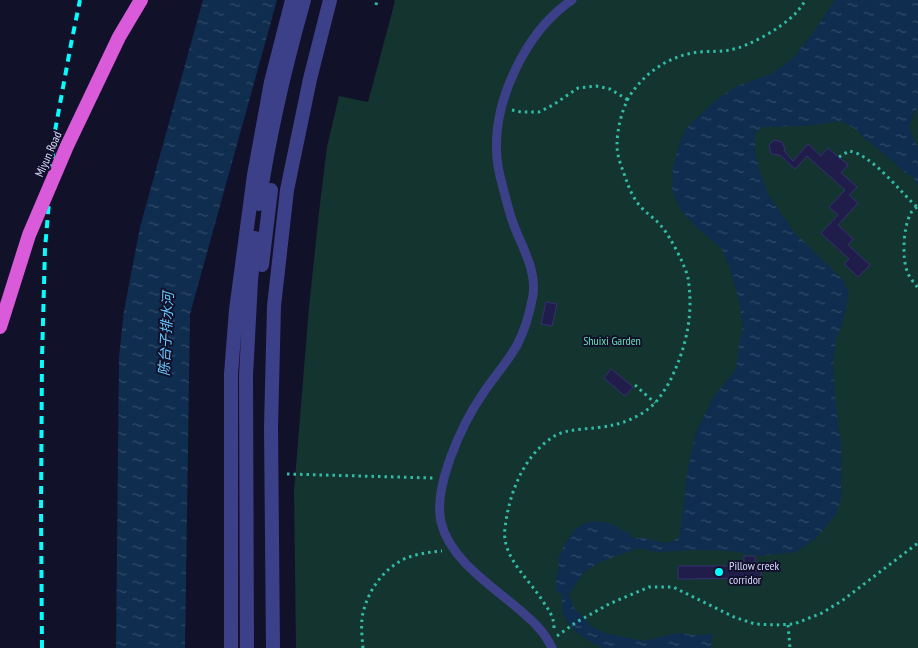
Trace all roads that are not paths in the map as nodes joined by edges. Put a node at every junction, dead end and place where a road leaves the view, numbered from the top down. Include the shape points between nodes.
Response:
1 (141, 0) edge
2 (292, 0) edge
3 (304, 0) edge
4 (312, 0) edge
5 (330, 0) edge
6 (572, 0) edge
7 (0, 327) edge
8 (550, 645) edge
9 (231, 648) edge
10 (247, 648) edge
11 (255, 648) edge
12 (273, 648) edge

1 - 7 highway, Miyun Road, bridge via 119,37 67,146 30,236
2 - 9 street via 271,82 254,175 236,310 231,374
3 - 10 street via 284,74 267,159 252,272 246,408
4 - 11 street via 294,66 277,153 259,291 254,390
5 - 12 street via 287,190 274,306
6 - 8 lane via 535,36 521,60 499,113 497,158 506,202 531,269 533,294 517,345 482,394 461,433 444,478 439,509 441,524 461,560 534,623

